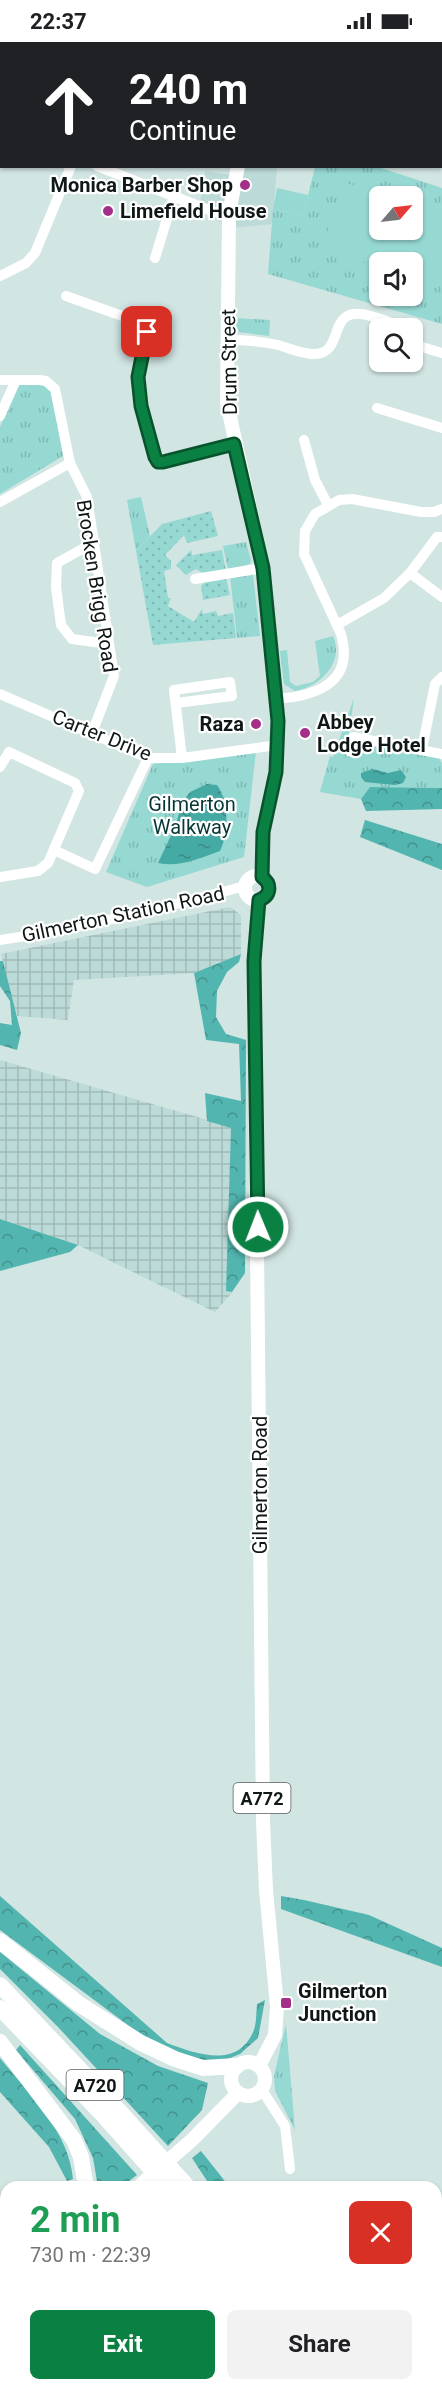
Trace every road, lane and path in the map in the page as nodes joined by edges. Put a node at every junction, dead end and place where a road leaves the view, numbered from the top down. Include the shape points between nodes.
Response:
1 (70, 168) edge
2 (102, 168) edge
3 (238, 168) edge
4 (174, 196) junction
5 (230, 214) junction
6 (155, 258) dead end
7 (0, 276) edge
8 (66, 296) dead end
9 (380, 318) edge
10 (227, 340) junction
11 (423, 347) edge
12 (442, 353) edge
13 (0, 380) edge
14 (16, 380) junction
15 (377, 408) dead end
16 (0, 417) edge
17 (442, 428) edge
18 (304, 440) dead end
19 (234, 444) junction
20 (70, 463) junction
21 (0, 502) edge
22 (328, 505) junction
23 (442, 509) edge
24 (442, 537) edge
25 (93, 543) junction
26 (263, 568) junction
27 (410, 573) junction
28 (195, 579) dead end
29 (442, 597) edge
30 (337, 625) junction
31 (109, 644) junction
32 (442, 677) edge
33 (0, 694) edge
34 (276, 699) junction
35 (176, 704) junction
36 (92, 733) junction
37 (278, 745) junction
38 (422, 749) junction
39 (350, 751) dead end
40 (442, 754) edge
41 (148, 758) junction
42 (182, 758) junction
43 (0, 767) edge
44 (54, 850) junction
45 (0, 877) edge
46 (262, 877) junction
47 (245, 886) junction
48 (259, 900) junction
49 (0, 940) edge
50 (0, 1941) edge
51 (0, 1985) edge
52 (0, 2008) edge
53 (0, 2042) edge
54 (237, 2066) junction
55 (260, 2066) junction
56 (262, 2090) junction
57 (238, 2093) junction
58 (290, 2169) dead end
59 (85, 2181) edge
60 (145, 2181) edge
61 (162, 2181) edge
62 (182, 2181) edge

1 - 7 street via 35,253 26,263
2 - 4 street
3 - 5 main road, Drum Street / A772
4 - 5 street
4 - 6 street
5 - 10 main road, Drum Street / A772
8 - 19 street via 146,327 138,377 141,406 158,462
9 - 10 street via 361,312 347,315 339,323 332,345 322,353
10 - 19 main road, Drum Street / A772 via 227,403
11 - 12 street
13 - 14 street, Brocken Brigg Road
14 - 16 street
14 - 20 street, Brocken Brigg Road via 46,381 55,389
15 - 17 street
18 - 22 street via 315,480
19 - 26 main road, Drum Street / A772
20 - 21 street
20 - 25 street, Brocken Brigg Road via 87,497
22 - 23 street via 352,500 421,512
22 - 30 street via 309,522 303,554
24 - 27 street via 437,537
25 - 31 street, Brocken Brigg Road
25 - 31 street via 57,563 61,625 72,639
26 - 28 street
26 - 34 main road, Drum Street / A772
27 - 29 street
27 - 30 street via 384,598
30 - 34 street via 344,654 331,683 309,695
31 - 36 street, Brocken Brigg Road via 114,676
32 - 38 street via 435,684
33 - 36 street, Carter Drive
34 - 37 main road, Drum Street / A772
35 - 35 street via 174,690 230,682 232,696
35 - 42 street
36 - 41 street, Carter Drive
37 - 42 street, Carter Drive
37 - 46 main road, Drum Street / A772 via 263,832
38 - 39 street via 353,737
38 - 40 street
41 - 42 street, Carter Drive
41 - 44 street via 95,869
43 - 44 street via 9,752 77,785 78,796
44 - 45 street via 48,863 38,871
46 - 47 main road via 252,877
46 - 48 main road, A772 via 269,890
47 - 48 main road via 249,897
47 - 49 street, Gilmerton Station Road via 58,932
48 - 55 main road, Gilmerton Road / A772 via 254,961 263,1821 277,2006 275,2035
50 - 54 highway via 80,2004 141,2043 203,2068
51 - 62 highway, A720
52 - 61 highway, A720
53 - 59 highway via 74,2140
54 - 55 main road via 248,2062
54 - 57 main road via 231,2080
55 - 56 main road via 265,2077
56 - 57 main road via 250,2097
56 - 58 street via 285,2126
57 - 60 main road

